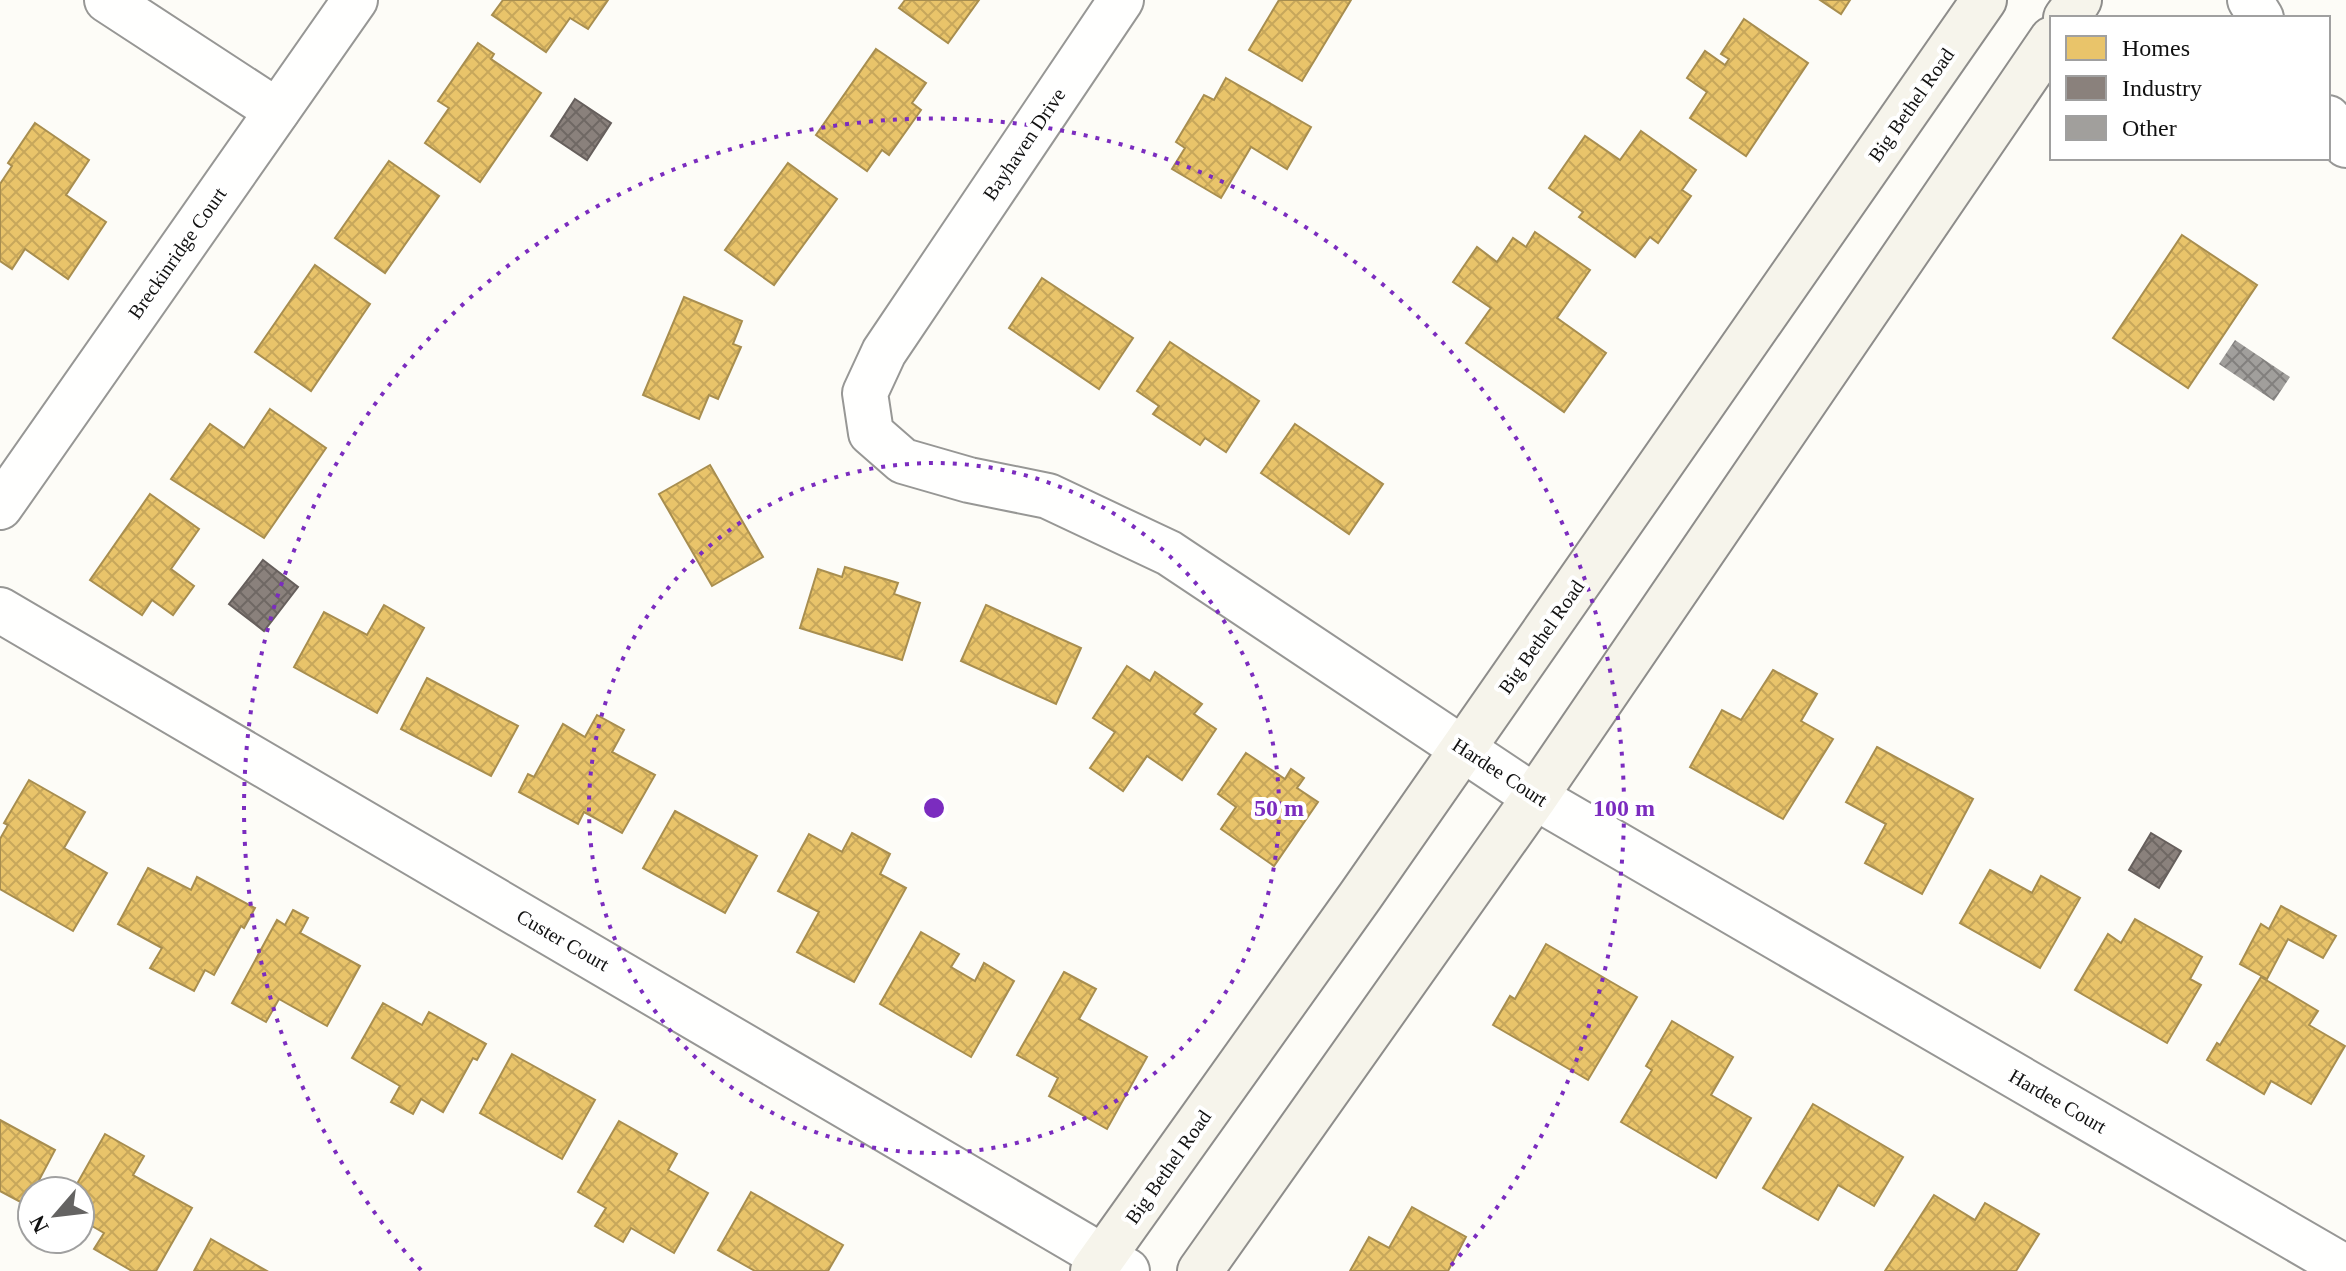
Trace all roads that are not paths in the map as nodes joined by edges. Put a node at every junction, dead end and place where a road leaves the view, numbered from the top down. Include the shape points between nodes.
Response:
1 (107, 0) edge
2 (355, 0) edge
3 (1121, 0) edge
4 (1984, 0) edge
5 (2050, 42) edge
6 (277, 111) junction
7 (2330, 121) edge
8 (2346, 145) edge
9 (926, 287) joint
10 (0, 507) edge
11 (0, 610) edge
12 (1463, 749) junction
13 (1535, 797) junction
14 (2325, 1264) edge
15 (1108, 1266) edge
16 (1200, 1271) edge

1 - 6 street
2 - 6 street, Breckinridge Court
3 - 9 street, Bayhaven Drive
4 - 12 main road, Big Bethel Road
5 - 13 main road
6 - 10 street, Breckinridge Court
7 - 8 street
9 - 12 street, Hardee Court via 865,393 871,433 903,461 1048,496 1169,553
11 - 15 street, Custer Court
12 - 13 street, Hardee Court
12 - 15 main road, Big Bethel Road
13 - 14 street, Hardee Court
13 - 16 main road

